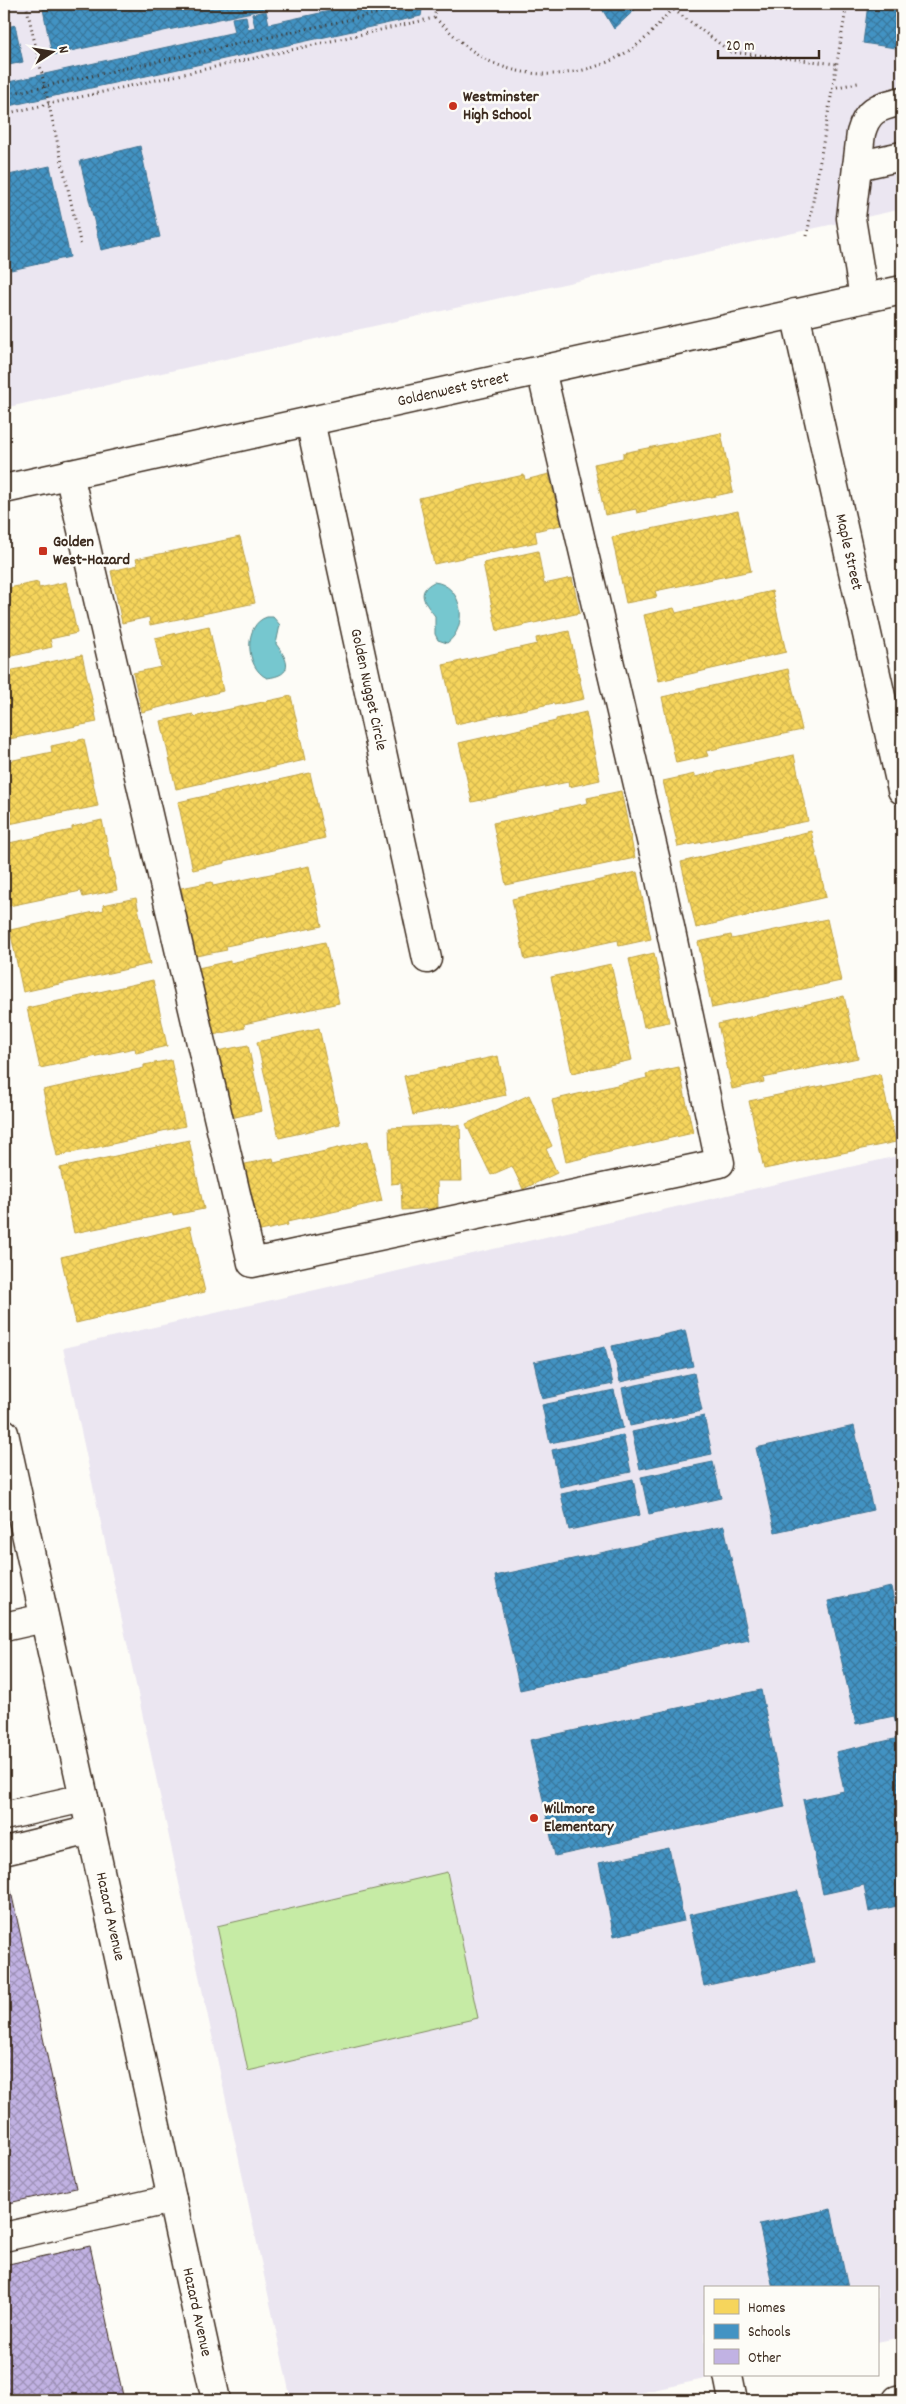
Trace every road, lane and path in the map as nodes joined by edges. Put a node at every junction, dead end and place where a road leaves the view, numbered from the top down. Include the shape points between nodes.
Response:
1 (26, 4) edge
2 (411, 4) edge
3 (436, 4) edge
4 (666, 4) edge
5 (674, 4) edge
6 (847, 4) edge
7 (672, 8) junction
8 (434, 18) junction
9 (837, 64) junction
10 (45, 86) junction
11 (4, 95) edge
12 (902, 101) edge
13 (49, 106) junction
14 (4, 114) edge
15 (902, 156) edge
16 (857, 166) junction
17 (807, 236) dead end
18 (81, 246) dead end
19 (902, 290) edge
20 (864, 298) junction
21 (795, 313) junction
22 (541, 370) junction
23 (310, 421) junction
24 (69, 474) junction
25 (4, 489) edge
26 (902, 790) edge
27 (427, 958) dead end
28 (4, 1433) edge
29 (43, 1612) junction
30 (4, 1615) edge
31 (4, 1627) edge
32 (84, 1798) junction
33 (4, 1816) edge
34 (91, 1830) junction
35 (4, 1851) edge
36 (172, 2199) junction
37 (4, 2237) edge
38 (728, 2376) edge
39 (902, 2399) edge
40 (216, 2400) edge
41 (733, 2400) edge
42 (897, 2400) edge

1 - 10 path
2 - 10 path
3 - 8 path
4 - 7 path
5 - 7 path
6 - 9 path
7 - 8 path via 651,33 622,56 600,65 562,73 526,72 498,65 468,50
7 - 9 path via 731,52
8 - 13 path
9 - 17 path
10 - 11 path
10 - 13 path
12 - 16 street via 874,109 869,114 861,134
13 - 14 path
13 - 18 path
15 - 16 street
16 - 20 street via 850,218
19 - 20 street, Goldenwest Street
20 - 21 street, Goldenwest Street
21 - 22 street, Goldenwest Street
21 - 26 street, Maple Street
22 - 23 street, Goldenwest Street
22 - 24 street via 658,870 720,1163 252,1263
23 - 24 street, Goldenwest Street
23 - 27 street, Golden Nugget Circle
24 - 25 street, Goldenwest Street
28 - 29 street, Hazard Avenue
29 - 30 street
29 - 31 street
29 - 32 street, Hazard Avenue
32 - 33 street
32 - 34 street, Hazard Avenue
34 - 35 street
34 - 36 street, Hazard Avenue
36 - 37 street
36 - 40 street, Hazard Avenue
38 - 41 street
39 - 42 street

